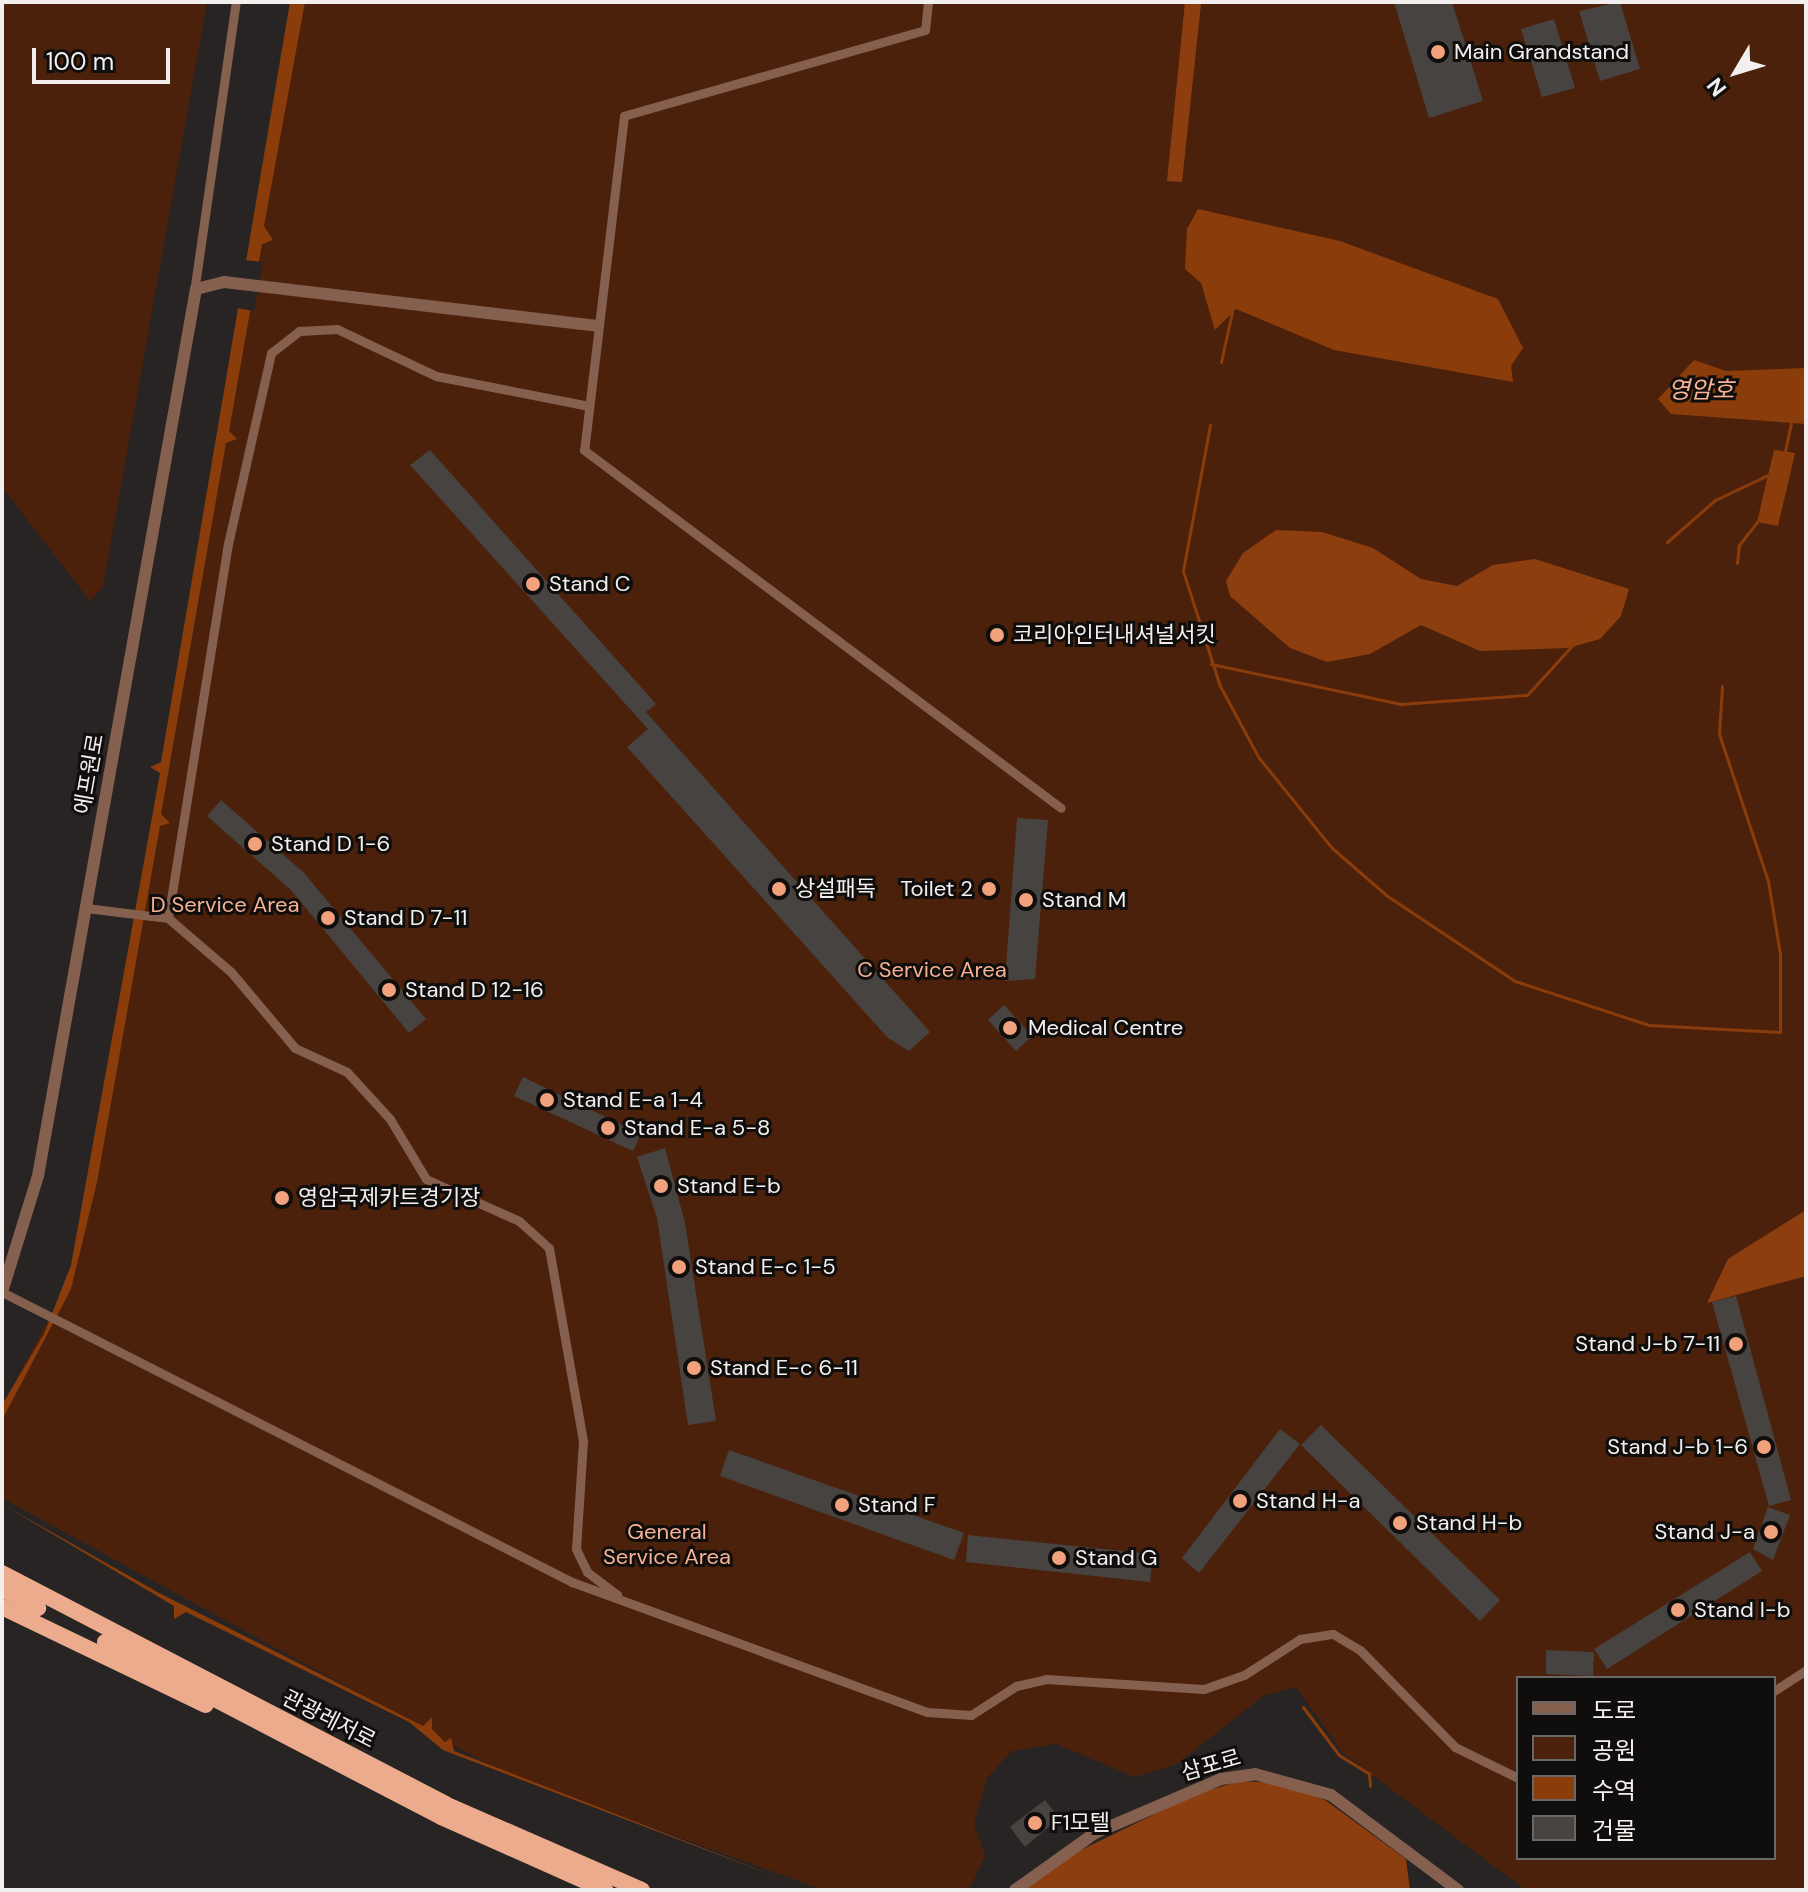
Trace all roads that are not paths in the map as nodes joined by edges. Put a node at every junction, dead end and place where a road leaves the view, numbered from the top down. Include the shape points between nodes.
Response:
1 (236, 2) edge
2 (928, 2) edge
3 (194, 295) junction
4 (597, 326) junction
5 (589, 406) junction
6 (1061, 808) dead end
7 (86, 908) junction
8 (168, 918) junction
9 (2, 1292) edge
10 (576, 1549) junction
11 (2, 1563) edge
12 (2, 1573) edge
13 (558, 1575) junction
14 (2, 1589) edge
15 (633, 1606) junction
16 (2, 1607) edge
17 (1806, 1670) edge
18 (1776, 1690) edge
19 (274, 1722) junction
20 (1516, 1777) edge
21 (443, 1810) junction
22 (605, 1890) edge
23 (642, 1890) edge
24 (1015, 1890) edge
25 (1458, 1890) edge

1 - 3 street
2 - 4 street via 925,30 624,116
3 - 4 street via 206,283 224,282
3 - 7 street, 에프원로
4 - 5 street
5 - 6 street via 584,450
5 - 8 street via 436,376 337,329 299,331 271,353 228,544
7 - 8 street
7 - 9 street, 에프원로 via 38,1176
8 - 10 street via 231,972 295,1048 347,1072 390,1119 426,1179 519,1221 549,1248 583,1441
9 - 13 street
10 - 13 street via 570,1573
10 - 15 street via 597,1582
11 - 19 highway
12 - 19 highway, 관광레저로
13 - 15 street
14 - 19 highway, 관광레저로
15 - 20 street via 916,1708 961,1717 1033,1681 1204,1689 1244,1675 1300,1639 1333,1634 1360,1650 1455,1747
16 - 19 highway via 177,1694
17 - 18 street
19 - 21 highway, 관광레저로
21 - 22 highway, 관광레저로
21 - 23 highway, 관광레저로
24 - 25 street, 삼포로 via 1095,1833 1221,1779 1255,1774 1331,1795

